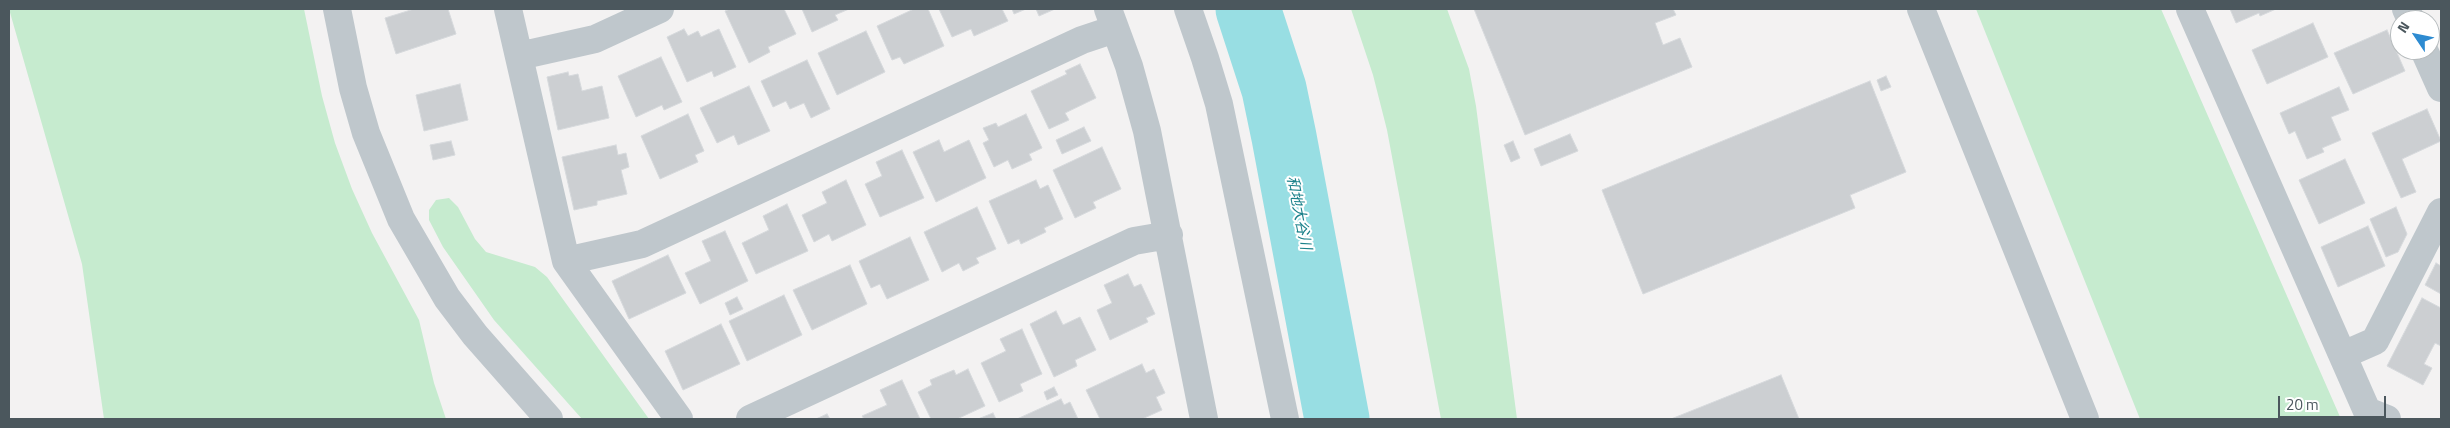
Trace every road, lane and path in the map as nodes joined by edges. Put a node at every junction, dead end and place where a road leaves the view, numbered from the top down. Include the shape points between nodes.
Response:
1 (337, 9) edge
2 (508, 9) edge
3 (660, 9) edge
4 (1188, 9) edge
5 (1921, 9) edge
6 (2190, 9) edge
7 (1112, 19) edge
8 (519, 56) junction
9 (2428, 60) edge
10 (2441, 88) edge
11 (2441, 212) edge
12 (1169, 235) junction
13 (566, 262) junction
14 (2343, 356) junction
15 (549, 419) edge
16 (679, 419) edge
17 (750, 419) edge
18 (1204, 419) edge
19 (1285, 419) edge
20 (2085, 419) edge
21 (2387, 419) edge

1 - 15 street via 366,133 401,219 458,313
2 - 8 street
3 - 8 street via 595,39
4 - 19 street via 1219,104
5 - 20 street
6 - 14 street
7 - 12 street via 1147,130
7 - 13 street via 1082,40 642,244
8 - 13 street
9 - 10 street
11 - 14 street via 2375,341
12 - 17 street via 1134,241
12 - 18 street
13 - 16 street
14 - 21 street via 2367,411

